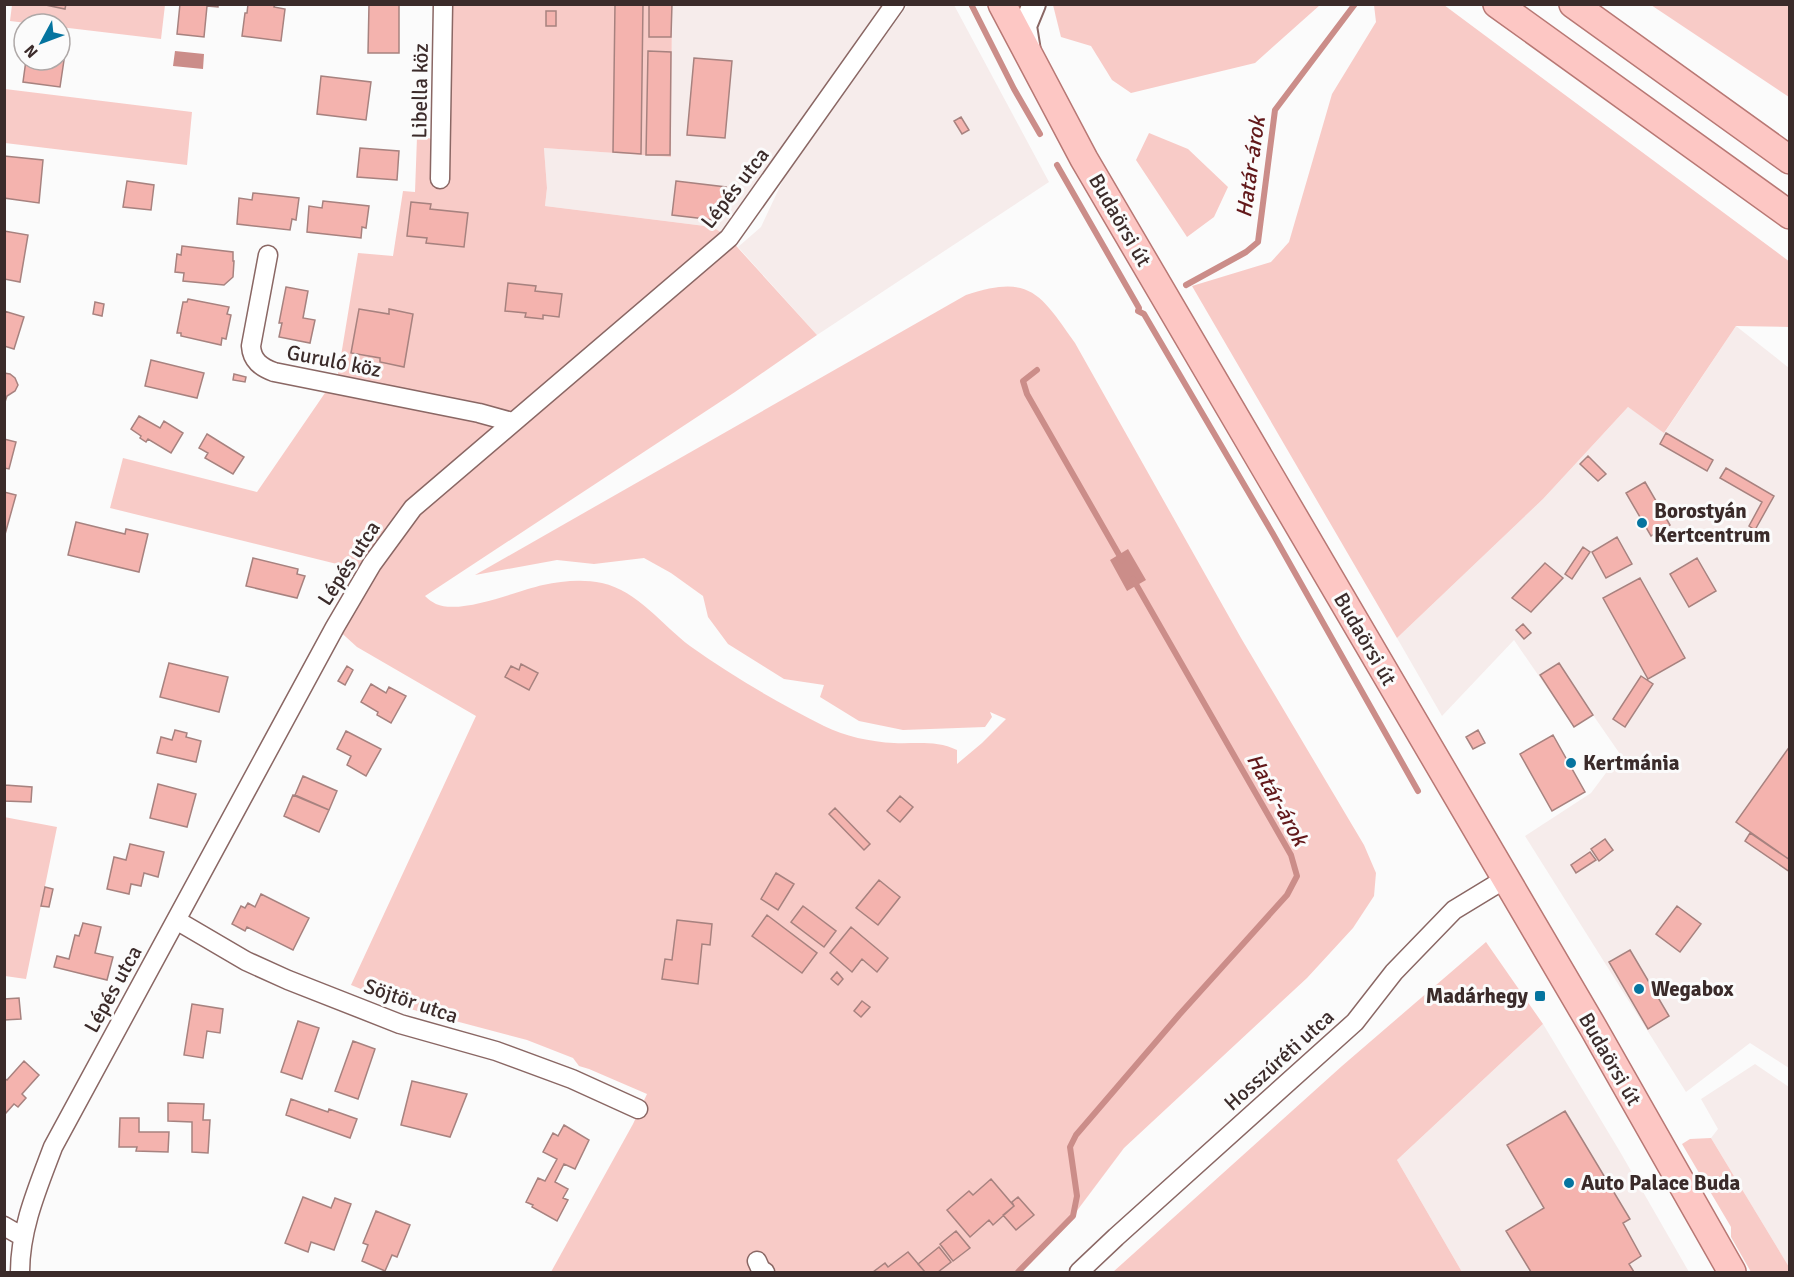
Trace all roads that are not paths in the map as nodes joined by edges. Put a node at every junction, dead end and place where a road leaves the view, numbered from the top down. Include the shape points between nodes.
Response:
1 (443, 4) edge
2 (895, 4) edge
3 (1002, 4) edge
4 (1034, 4) edge
5 (1497, 4) edge
6 (1573, 4) edge
7 (1029, 58) junction
8 (1790, 160) edge
9 (440, 179) dead end
10 (1790, 215) edge
11 (268, 255) dead end
12 (512, 422) junction
13 (1505, 879) junction
14 (176, 920) junction
15 (638, 1109) dead end
16 (4, 1226) edge
17 (23, 1237) junction
18 (20, 1272) edge
19 (1079, 1272) edge
20 (1732, 1272) edge

1 - 9 street, Libella köz
2 - 12 street, Lépés utca via 729,238
3 - 7 main road, Budaörsi út
4 - 7 street via 1025,26
5 - 10 main road
6 - 8 main road
7 - 13 main road, Budaörsi út via 1084,159
11 - 12 street, Guruló köz via 251,346 254,359 262,367
12 - 14 street, Lépés utca via 413,508 372,564
13 - 19 street, Hosszúréti utca via 1454,910 1394,972 1355,1022
13 - 20 main road, Budaörsi út
14 - 15 street, Söjtör utca via 246,961 288,980 400,1024 496,1051 572,1079
14 - 17 street, Lépés utca via 54,1146
16 - 17 street
17 - 18 street, Lépés utca

